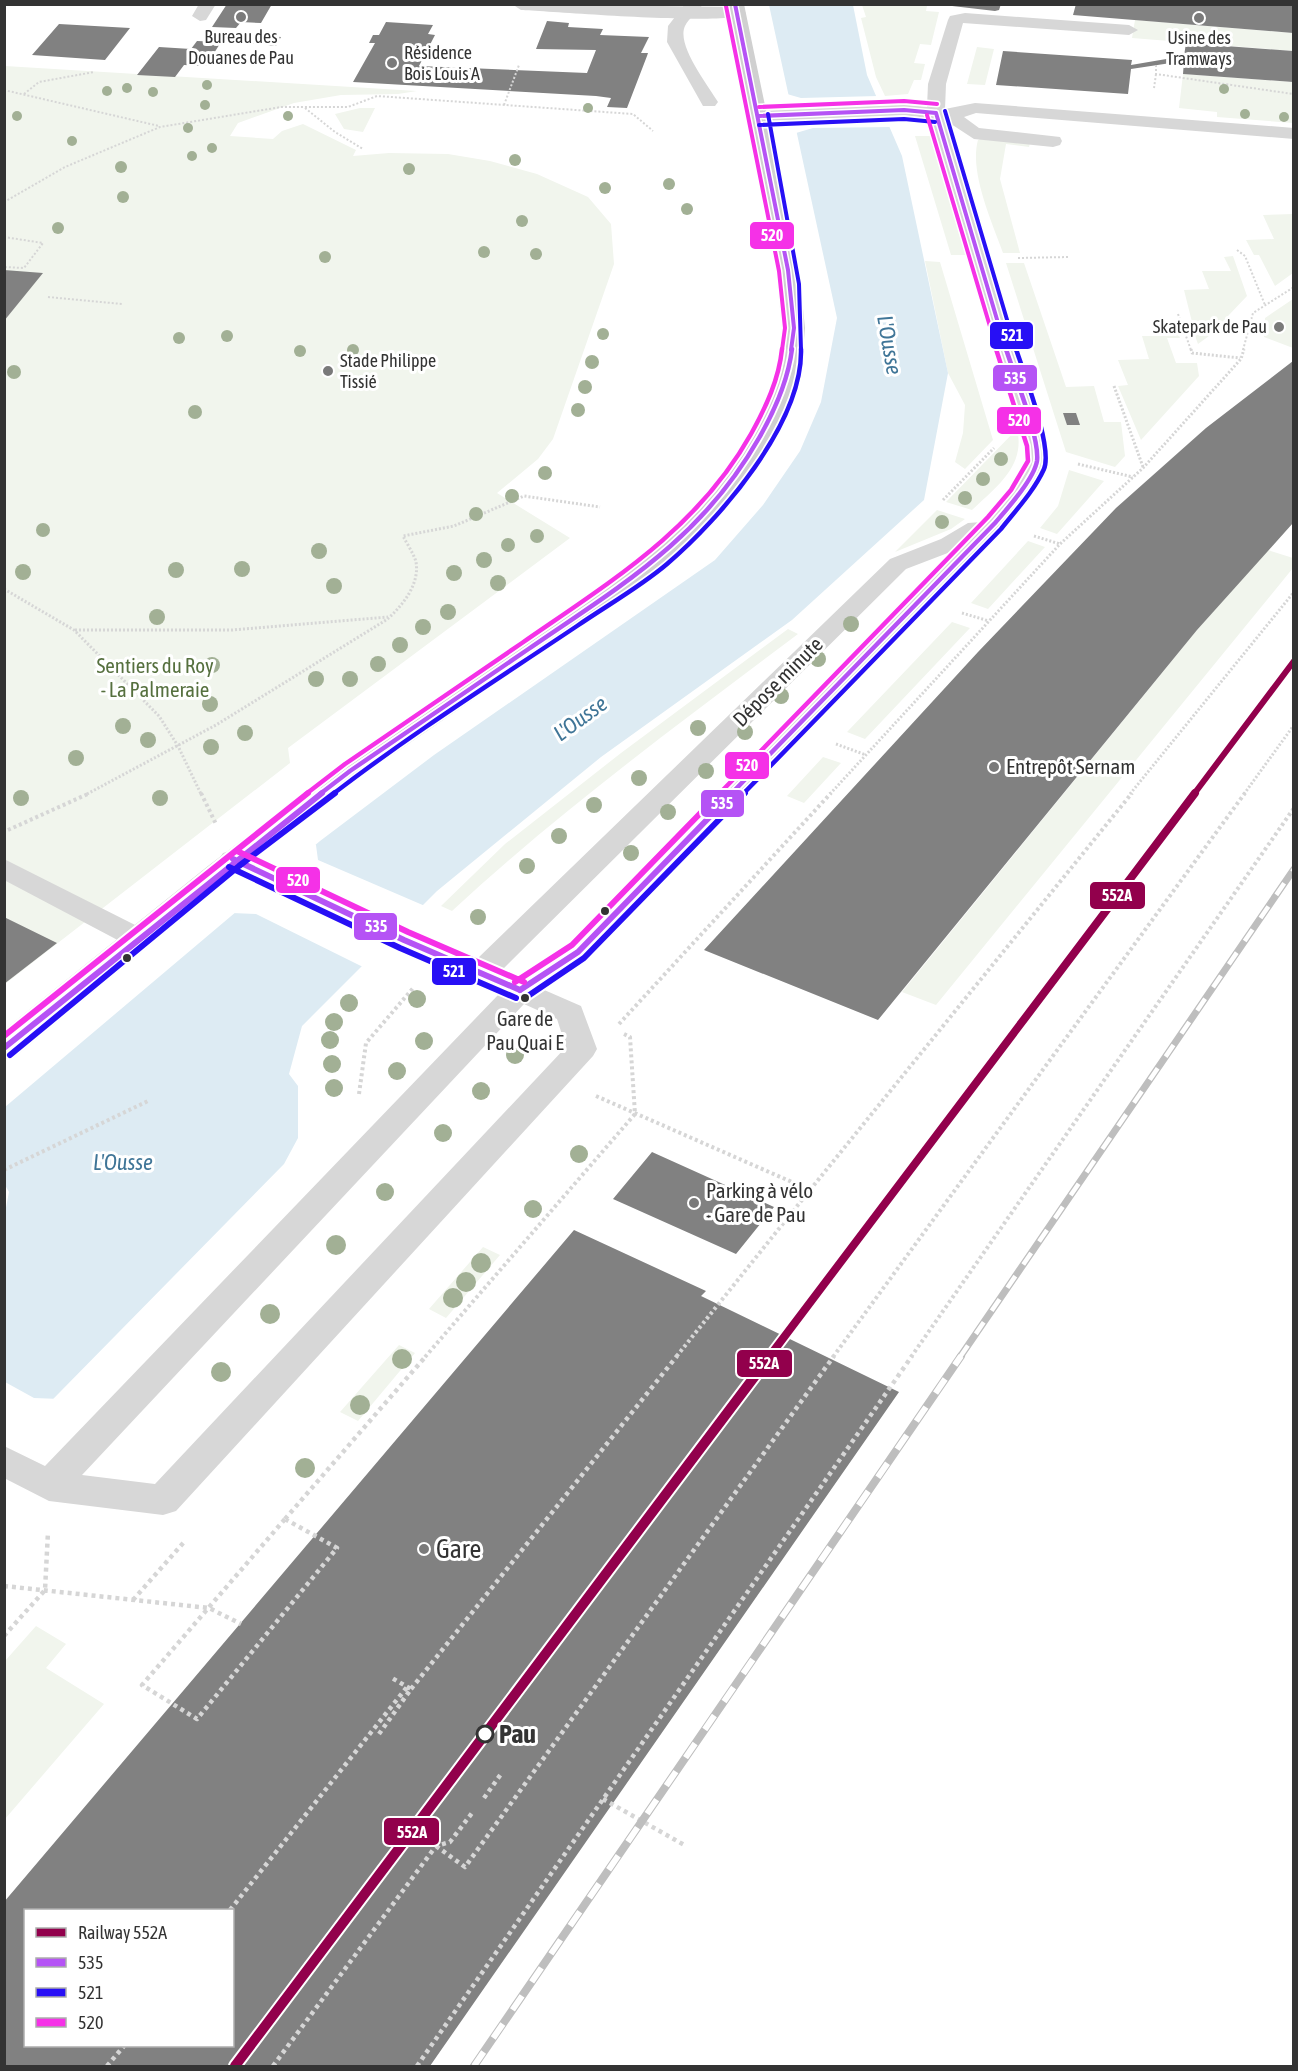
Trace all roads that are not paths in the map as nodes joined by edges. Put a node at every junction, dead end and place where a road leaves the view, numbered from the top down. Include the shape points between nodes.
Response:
1 (521, 4) edge
2 (1032, 4) edge
3 (691, 9) edge
4 (736, 9) edge
5 (1025, 22) junction
6 (1129, 30) dead end
7 (709, 102) dead end
8 (943, 114) junction
9 (769, 115) junction
10 (1055, 132) dead end
11 (1293, 134) edge
12 (1018, 495) junction
13 (233, 859) junction
14 (4, 868) edge
15 (137, 938) junction
16 (481, 973) junction
17 (520, 990) junction
18 (4, 1048) edge
19 (4, 1460) edge
20 (49, 1486) junction

1 - 3 street
2 - 5 lane
3 - 4 street
3 - 7 lane via 679,21 674,35
4 - 9 main road
5 - 6 lane
5 - 8 lane via 956,20 937,84
8 - 9 lane via 889,110
8 - 10 lane via 974,133
8 - 11 lane via 975,108
8 - 12 lane via 977,258 1036,444 1037,463
9 - 13 main road via 790,285 792,358 767,430 747,463 712,508 661,558 354,767
12 - 16 lane, Dépose minute via 987,521 949,544 898,564
12 - 17 lane via 578,952
13 - 15 main road
13 - 16 lane
14 - 15 lane
15 - 18 main road
16 - 17 lane
17 - 20 lane
17 - 20 lane via 570,1013 582,1049 163,1500
19 - 20 lane

